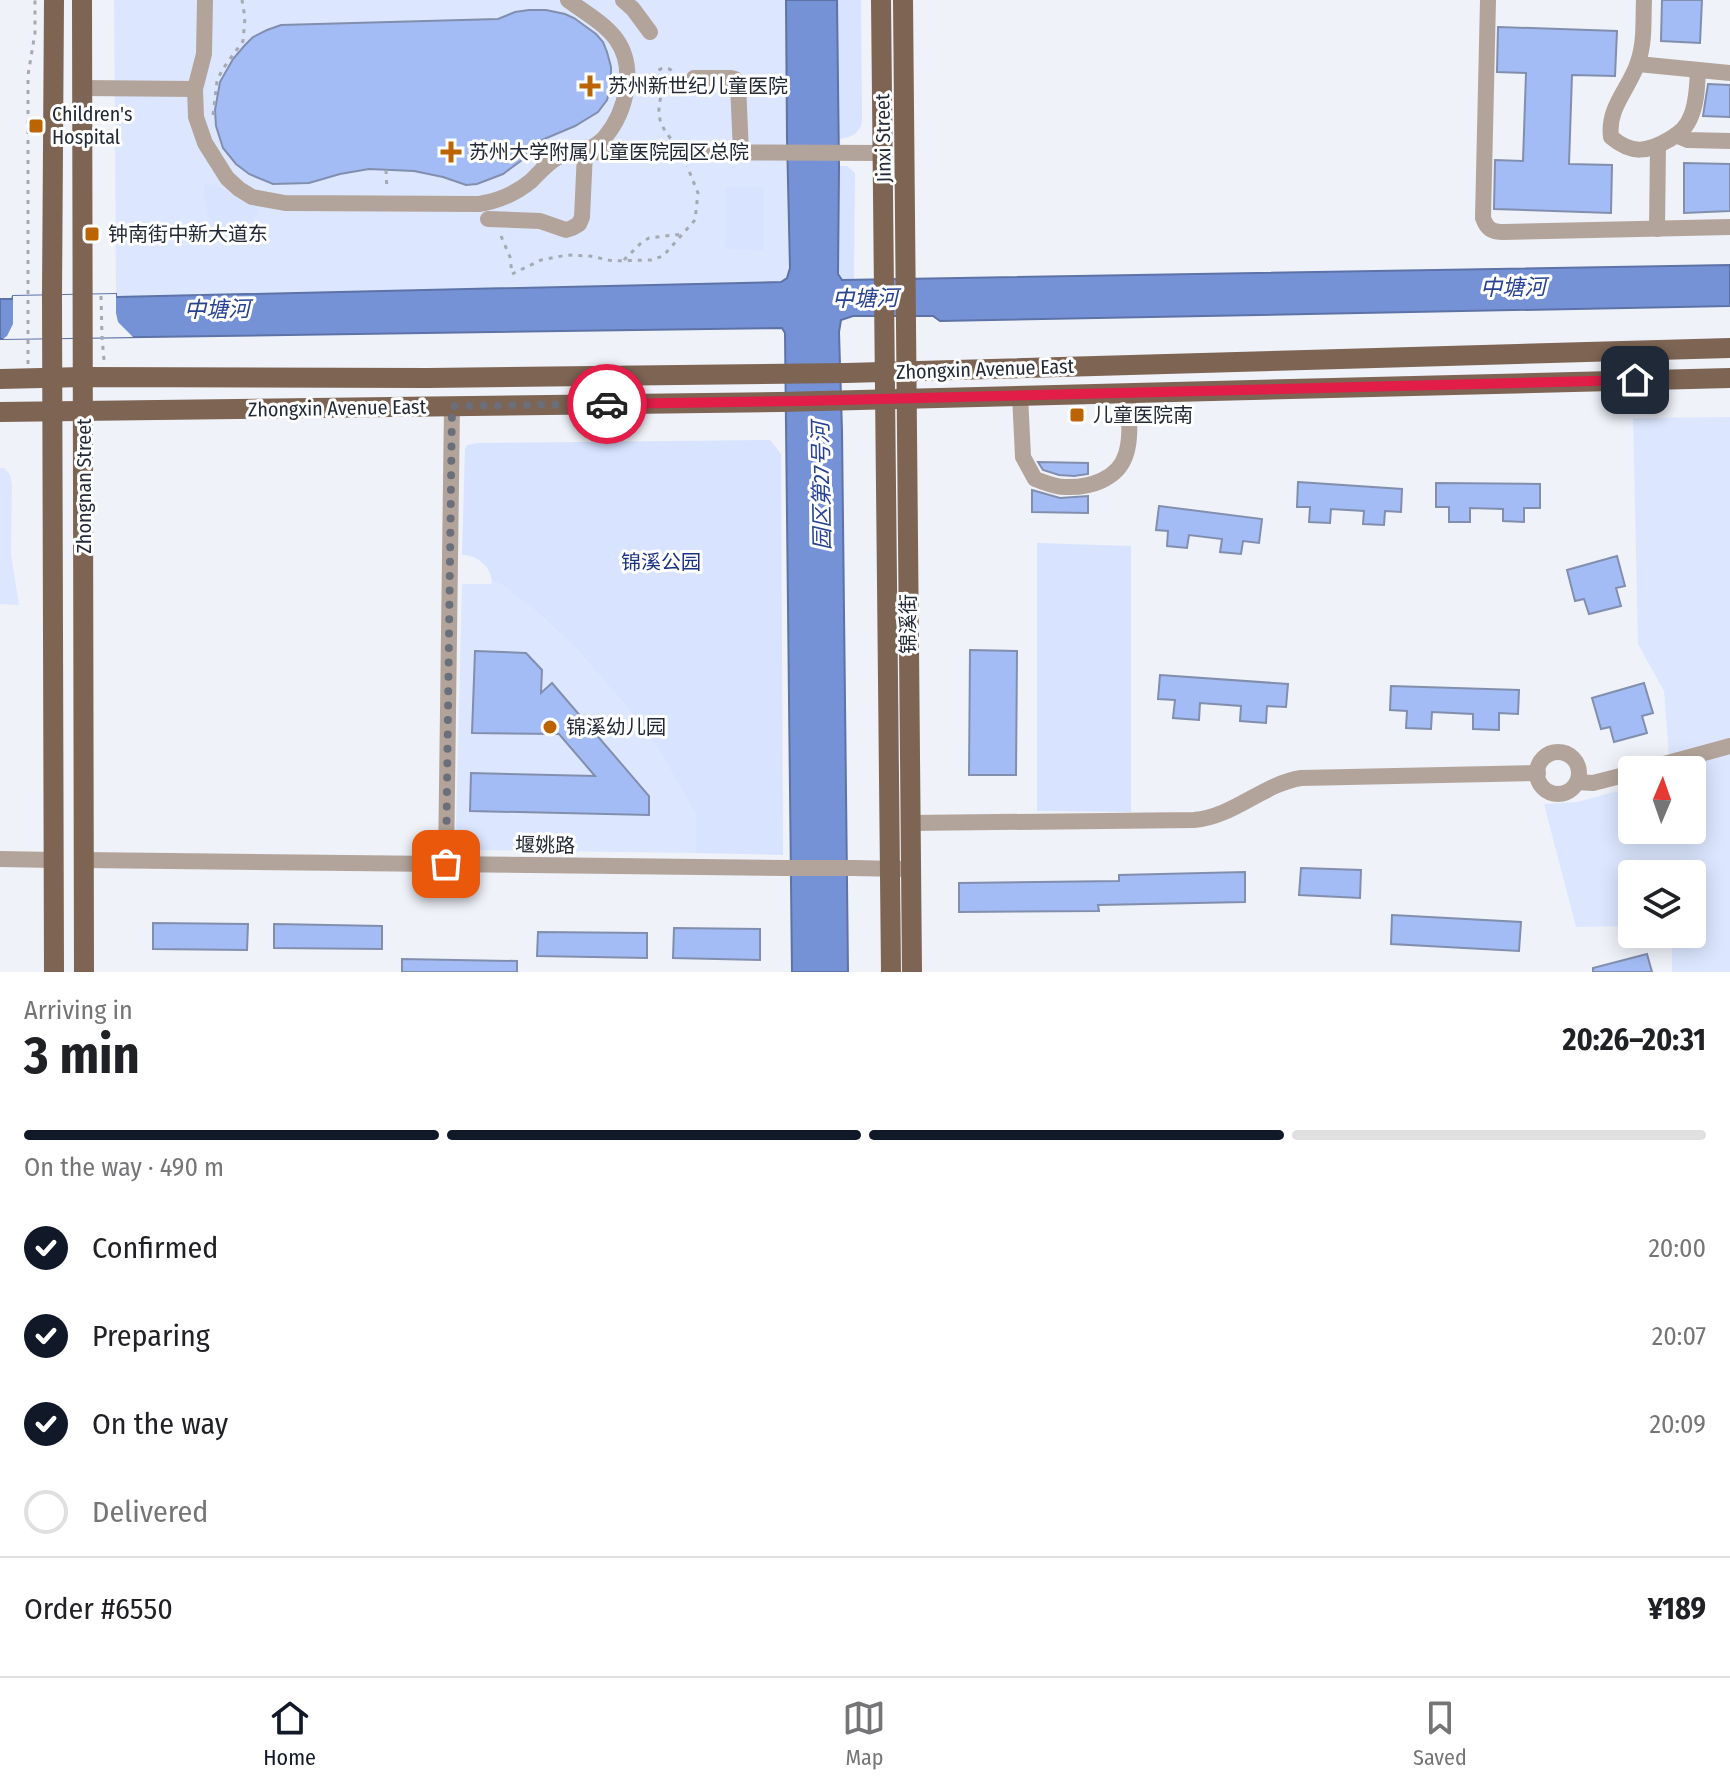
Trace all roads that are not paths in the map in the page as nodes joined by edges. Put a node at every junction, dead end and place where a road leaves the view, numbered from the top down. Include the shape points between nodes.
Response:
1 (54, 0) edge
2 (82, 0) edge
3 (205, 0) edge
4 (568, 0) edge
5 (623, 0) edge
6 (881, 0) edge
7 (903, 0) edge
8 (1488, 0) edge
9 (1644, 0) edge
10 (650, 32) dead end
11 (1638, 64) junction
12 (1698, 71) junction
13 (1730, 73) edge
14 (694, 78) dead end
15 (82, 88) junction
16 (195, 89) junction
17 (1676, 135) junction
18 (1730, 141) edge
19 (1658, 146) junction
20 (585, 152) junction
21 (741, 153) junction
22 (883, 153) junction
23 (492, 224) road end
24 (1730, 227) edge
25 (1657, 229) junction
26 (894, 276) junction
27 (1730, 348) edge
28 (896, 371) junction
29 (83, 377) junction
30 (52, 378) junction
31 (1730, 378) edge
32 (0, 379) edge
33 (1128, 392) junction
34 (1020, 395) junction
35 (896, 398) junction
36 (452, 406) junction
37 (84, 411) junction
38 (0, 412) edge
39 (52, 412) junction
40 (1730, 746) edge
41 (1693, 756) edge
42 (1538, 773) junction
43 (1618, 777) edge
44 (1577, 782) junction
45 (910, 823) junction
46 (0, 859) edge
47 (54, 860) junction
48 (84, 860) junction
49 (446, 864) junction
50 (901, 869) junction
51 (54, 972) edge
52 (84, 972) edge
53 (891, 972) edge
54 (912, 972) edge

1 - 30 main road, Zhongnan Street
2 - 15 main road, Zhongnan Street
3 - 16 street via 204,54
4 - 20 street via 605,27 626,64 627,89 614,123 604,140
5 - 10 street
6 - 22 main road, Jinxi Street
7 - 26 main road, Jinxi Street
8 - 25 street via 1486,227 1493,232
9 - 11 street
11 - 12 street
11 - 19 street via 1614,109 1611,137 1632,149
12 - 13 street
12 - 17 street via 1691,119
14 - 21 street via 731,78 738,84
15 - 16 street
15 - 29 main road, Zhongnan Street via 92,294 92,338
16 - 20 street via 196,117 205,143 227,178 252,197 285,203 497,201 561,156
17 - 18 street
17 - 19 street
19 - 25 street
20 - 21 street
20 - 23 street via 579,224 566,230 530,220
21 - 22 street
22 - 26 main road, Jinxi Street
24 - 25 street
26 - 28 main road, 锦溪街
27 - 28 main road, Zhongxin Avenue East
28 - 29 main road, Zhongxin Avenue East
28 - 35 main road, 锦溪街
29 - 30 main road, Zhongxin Avenue East
29 - 37 main road, Zhongnan Street
30 - 32 main road, Zhongxin Avenue East
30 - 39 main road, Zhongnan Street
31 - 33 main road, Zhongxin Avenue East
33 - 34 main road, Zhongxin Avenue East
33 - 34 street via 1129,435 1118,470 1097,484 1062,488 1035,479 1023,457
34 - 35 main road, Zhongxin Avenue East
35 - 36 main road, Zhongxin Avenue East
35 - 45 main road, 锦溪街
35 - 50 main road, 锦溪街
36 - 37 main road, Zhongxin Avenue East
36 - 49 street
37 - 39 main road, Zhongxin Avenue East
37 - 48 main road, Zhongnan Street
38 - 39 main road, Zhongxin Avenue East
39 - 47 main road, Zhongnan Street
40 - 41 street
42 - 44 street via 1544,788 1555,794
42 - 44 street via 1543,759 1561,753 1576,763
42 - 45 street via 1290,779 1212,818 1194,820
43 - 44 street
45 - 50 main road, 锦溪街
46 - 47 street
47 - 51 main road, Zhongnan Street
48 - 49 street, 堰姚路
48 - 52 main road, Zhongnan Street
49 - 50 street, 堰姚路, bridge
50 - 53 main road, 锦溪街
50 - 54 main road, 锦溪街

